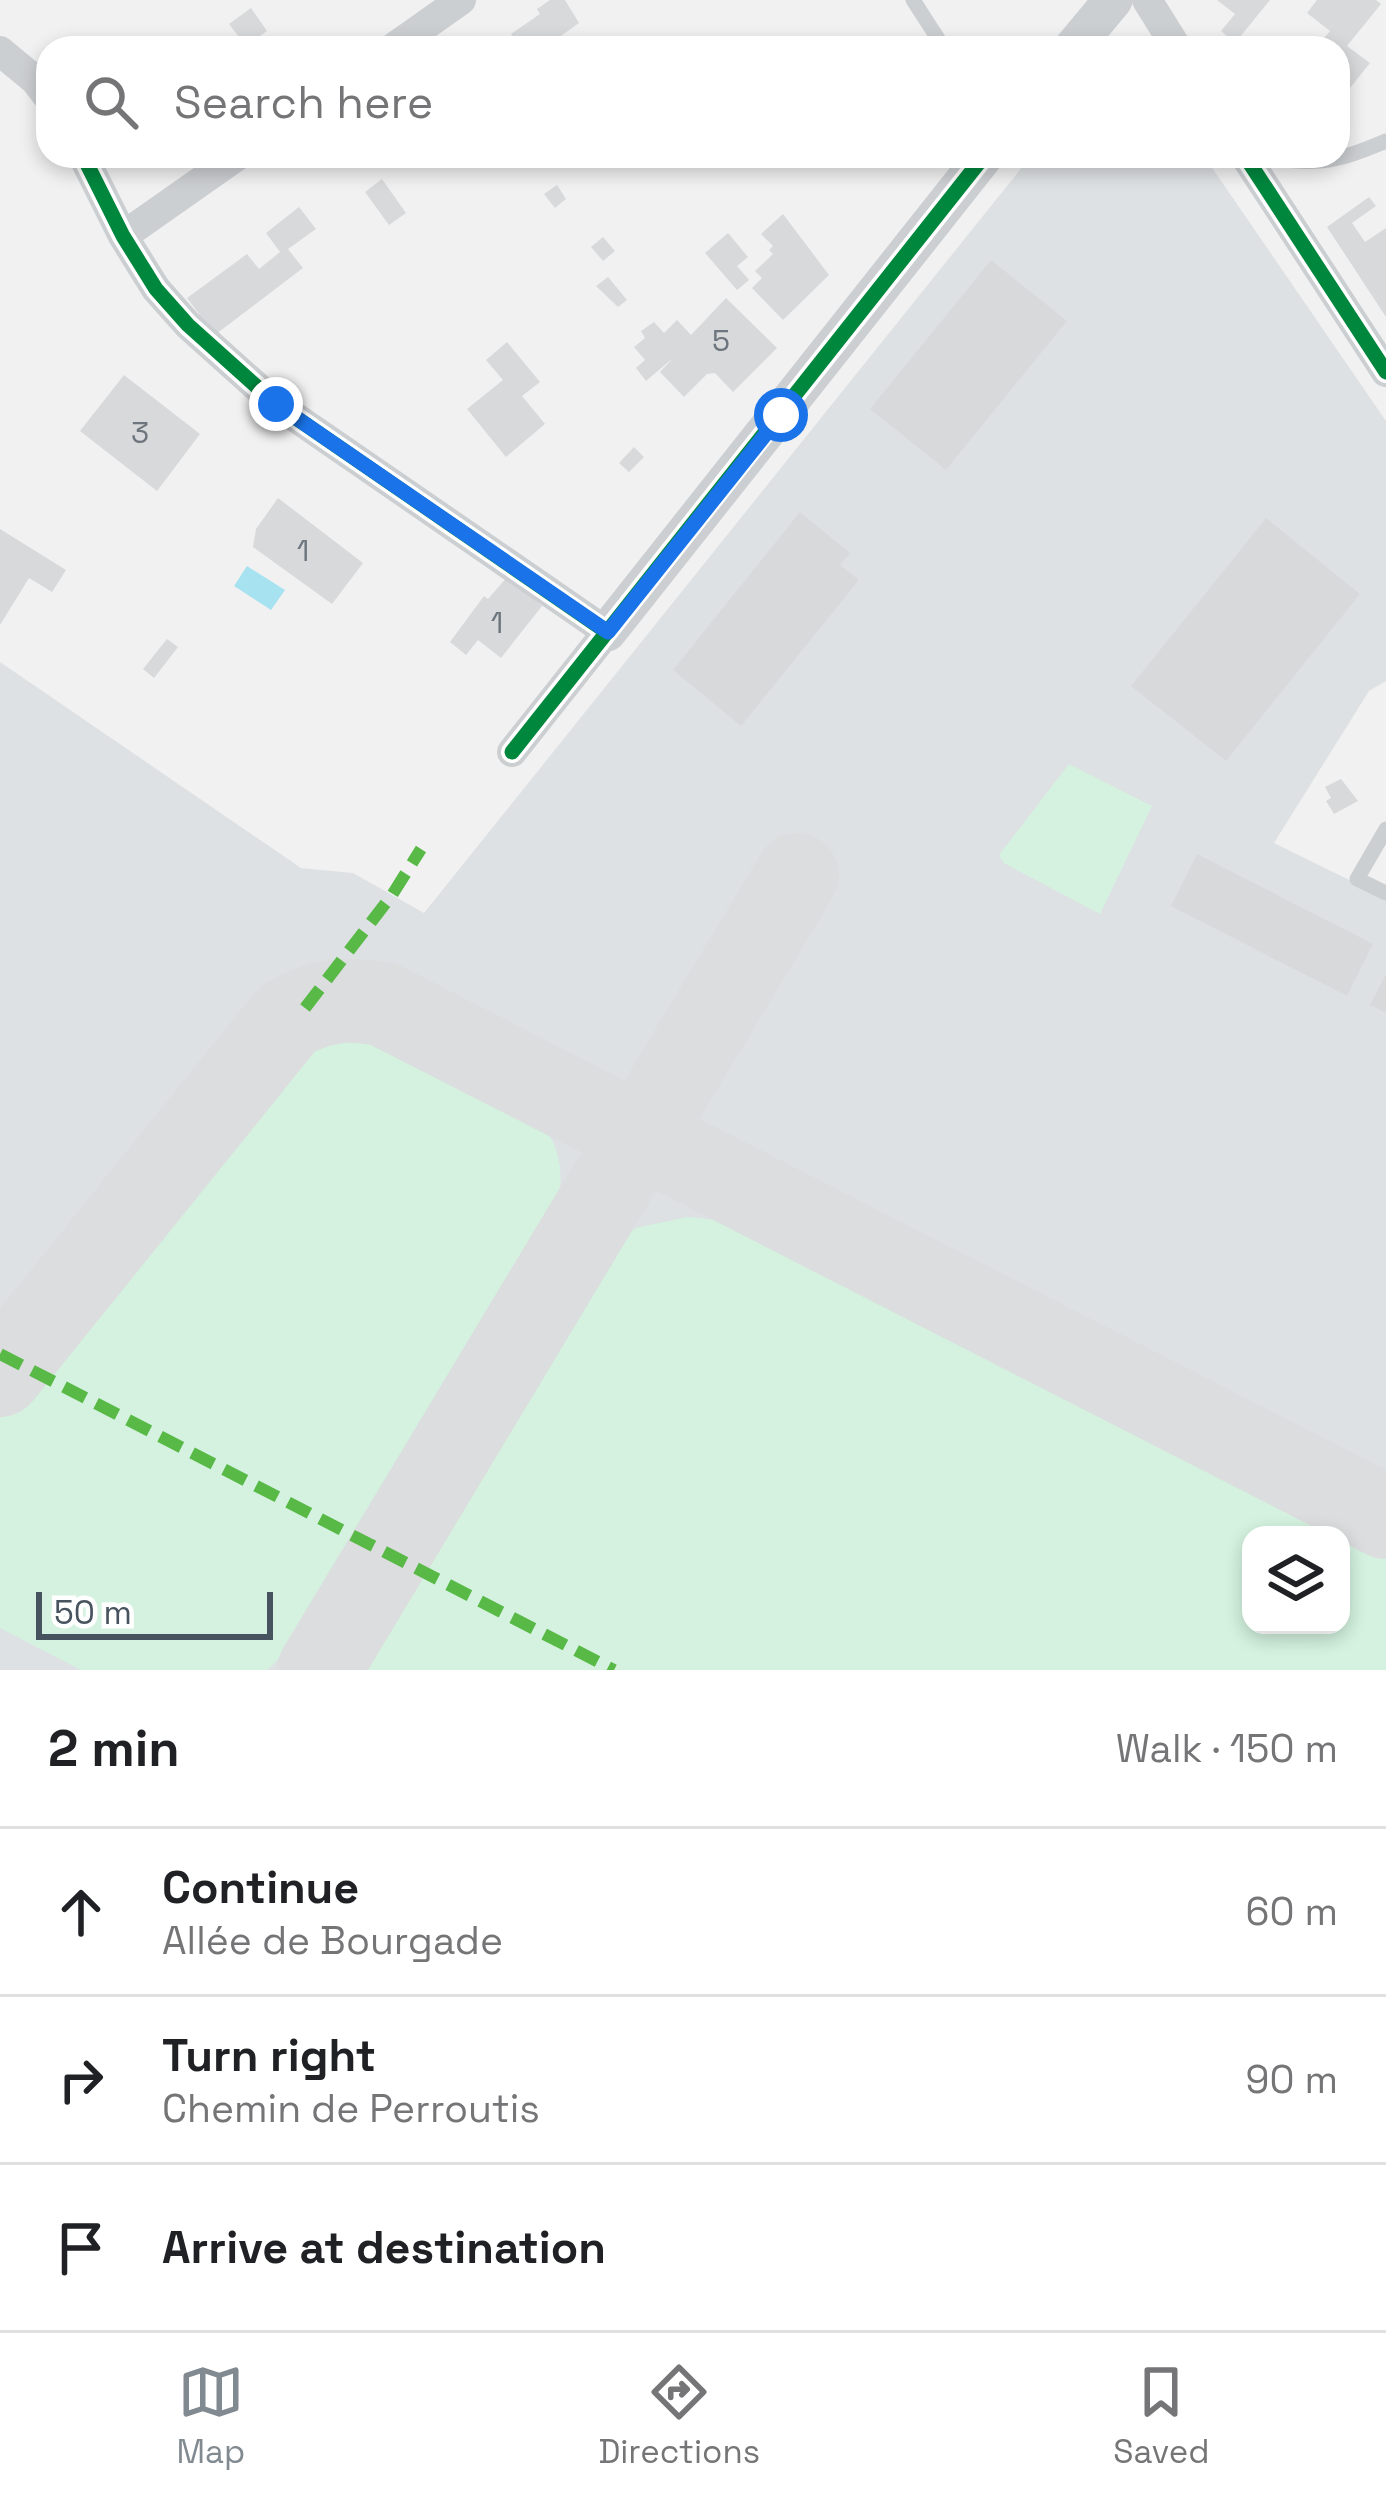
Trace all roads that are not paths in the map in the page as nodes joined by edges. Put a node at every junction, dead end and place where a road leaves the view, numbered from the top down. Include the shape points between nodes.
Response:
1 (461, 0) edge
2 (913, 0) edge
3 (1113, 0) edge
4 (1147, 0) edge
5 (411, 36) edge
6 (936, 36) edge
7 (1083, 36) edge
8 (1170, 36) edge
9 (0, 51) edge
10 (36, 81) edge
11 (1386, 141) edge
12 (1350, 156) edge
13 (89, 168) edge
14 (220, 168) edge
15 (975, 168) edge
16 (1252, 168) edge
17 (123, 236) junction
18 (1386, 372) edge
19 (608, 632) junction
20 (512, 752) dead end
21 (1386, 830) edge
22 (1386, 893) edge

1 - 5 street
2 - 6 lane
3 - 7 street
4 - 8 street
9 - 10 street
11 - 12 lane
13 - 17 street
14 - 17 street
15 - 19 street
16 - 18 street
17 - 19 street via 188,325 276,404
19 - 20 street
21 - 22 lane via 1357,879

